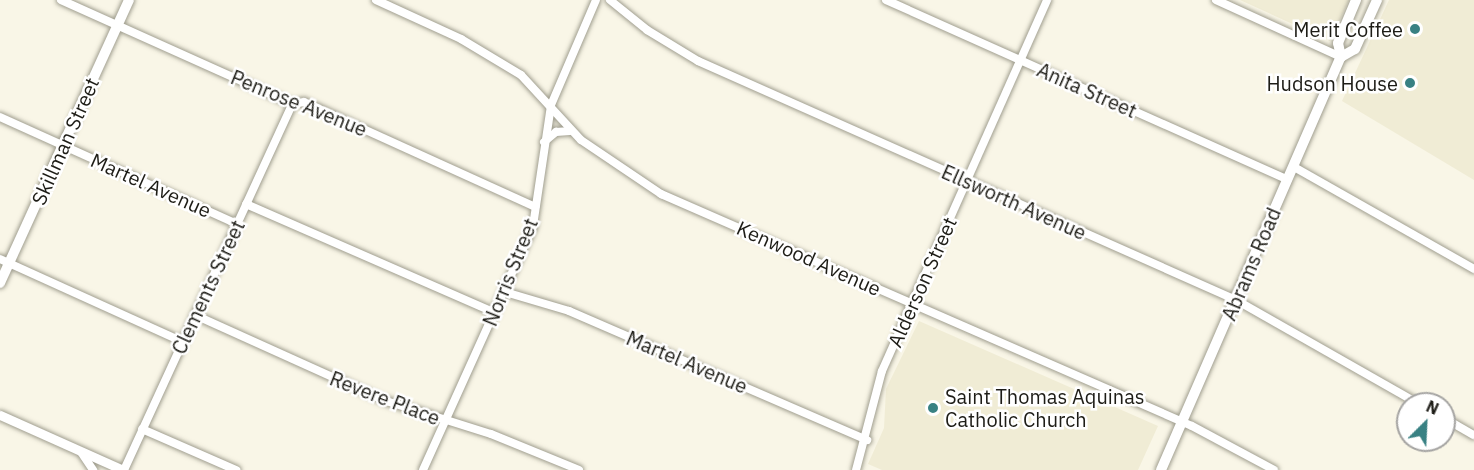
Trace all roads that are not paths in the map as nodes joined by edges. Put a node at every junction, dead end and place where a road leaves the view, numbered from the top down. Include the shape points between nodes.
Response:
1 (61, 0) edge
2 (129, 0) edge
3 (376, 0) edge
4 (596, 0) edge
5 (610, 0) edge
6 (886, 0) edge
7 (1047, 0) edge
8 (1216, 0) edge
9 (1356, 0) edge
10 (1377, 0) edge
11 (118, 25) junction
12 (1341, 57) junction
13 (1021, 60) junction
14 (292, 104) junction
15 (551, 105) junction
16 (0, 117) edge
17 (570, 130) junction
18 (543, 143) junction
19 (63, 146) junction
20 (1294, 167) junction
21 (1288, 180) junction
22 (967, 182) junction
23 (246, 204) junction
24 (536, 207) junction
25 (237, 224) junction
26 (5, 261) edge
27 (1474, 269) edge
28 (0, 282) edge
29 (505, 292) junction
30 (1236, 300) junction
31 (914, 304) junction
32 (495, 313) junction
33 (195, 315) junction
34 (183, 342) junction
35 (1398, 392) edge
36 (0, 415) edge
37 (445, 422) junction
38 (1182, 423) junction
39 (1456, 425) edge
40 (142, 429) junction
41 (1474, 435) edge
42 (867, 440) junction
43 (80, 451) junction
44 (93, 470) edge
45 (123, 470) edge
46 (236, 470) edge
47 (423, 470) edge
48 (579, 470) edge
49 (856, 470) edge
50 (1161, 470) edge
51 (1274, 470) edge

1 - 11 street, Penrose Avenue
2 - 11 main road, Skillman Street
3 - 15 street, Kenwood Avenue via 496,58 536,87
4 - 15 street, Norris Street
5 - 22 street, Ellsworth Avenue via 647,30 698,61
6 - 13 street, Anita Street
7 - 13 street, Alderson Street
8 - 12 street
9 - 12 main road, Abrams Road via 1338,43
10 - 12 main road, Abrams Road via 1355,49
11 - 14 street, Penrose Avenue
11 - 19 main road, Skillman Street
12 - 20 main road, Abrams Road
13 - 21 street, Anita Street
13 - 22 street, Alderson Street
14 - 23 street, Clements Street
14 - 24 street, Penrose Avenue via 304,102
15 - 17 street, Kenwood Avenue
15 - 18 street, Norris Street
16 - 19 street, Martel Avenue
17 - 18 street via 556,132
17 - 31 street, Kenwood Avenue via 602,158 661,194
18 - 24 street, Norris Street
19 - 25 street, Martel Avenue
19 - 26 main road, Skillman Street
20 - 21 main road, Abrams Road
20 - 27 street
21 - 30 main road, Abrams Road
22 - 30 street, Ellsworth Avenue
22 - 31 street, Alderson Street
23 - 25 street, Clements Street
23 - 32 street
24 - 29 street, Norris Street
25 - 33 street, Clements Street
26 - 28 main road, Skillman Street
26 - 34 street
29 - 32 street, Norris Street
29 - 42 street, Martel Avenue via 569,310
30 - 35 street, Ellsworth Avenue
30 - 38 main road, Abrams Road
31 - 38 street, Kenwood Avenue
31 - 42 street, Alderson Street via 874,393
32 - 37 street, Norris Street
33 - 34 street, Clements Street
33 - 37 street, Revere Place via 383,400
34 - 40 street, Clements Street
36 - 43 street
37 - 47 street, Norris Street
37 - 48 street, Revere Place via 491,434
38 - 50 main road, Abrams Road
38 - 51 street, Kenwood Avenue
39 - 41 street
40 - 45 street, Clements Street
40 - 46 street
42 - 49 street, Alderson Street
43 - 44 street
43 - 45 street

